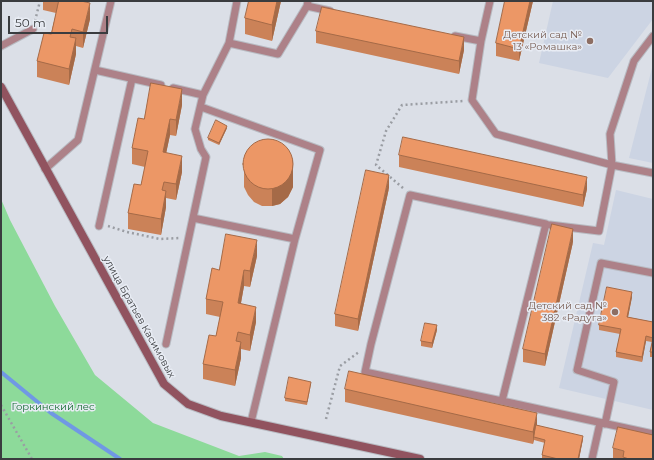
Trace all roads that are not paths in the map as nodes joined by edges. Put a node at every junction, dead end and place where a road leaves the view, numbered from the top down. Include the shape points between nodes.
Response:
1 (111, 1) edge
2 (237, 1) edge
3 (490, 1) edge
4 (308, 4) edge
5 (337, 12) edge
6 (33, 29) road end
7 (451, 35) edge
8 (653, 36) edge
9 (481, 41) junction
10 (229, 43) junction
11 (1, 46) edge
12 (95, 70) junction
13 (132, 79) junction
14 (1, 87) edge
15 (204, 95) junction
16 (201, 107) junction
17 (612, 165) junction
18 (45, 169) junction
19 (653, 173) edge
20 (193, 218) junction
21 (546, 224) junction
22 (100, 225) road end
23 (295, 239) junction
24 (653, 273) edge
25 (166, 344) dead end
26 (502, 401) junction
27 (251, 422) junction
28 (602, 423) junction
29 (653, 434) edge
30 (420, 459) edge
31 (592, 459) edge

1 - 12 lane
2 - 10 lane
3 - 9 lane
4 - 5 lane
4 - 10 lane via 278,54
6 - 11 lane
7 - 9 lane
8 - 17 lane via 634,61 610,134
9 - 17 lane via 472,100 496,134
10 - 15 lane
12 - 13 lane
12 - 18 lane via 78,140
13 - 15 lane
13 - 22 lane
14 - 18 street, улица Братьев Касимовых
15 - 16 lane
16 - 20 lane via 195,129 206,157
16 - 23 lane via 320,150
17 - 19 lane
17 - 21 lane via 599,231
18 - 27 street, улица Братьев Касимовых via 164,384 188,404 222,416
20 - 23 lane
20 - 25 lane
21 - 26 lane
21 - 26 lane via 410,195 371,344 365,372
23 - 27 lane
24 - 28 lane via 601,264 577,370 614,382
26 - 28 lane
27 - 30 street, улица Братьев Касимовых
28 - 29 lane
28 - 31 lane

